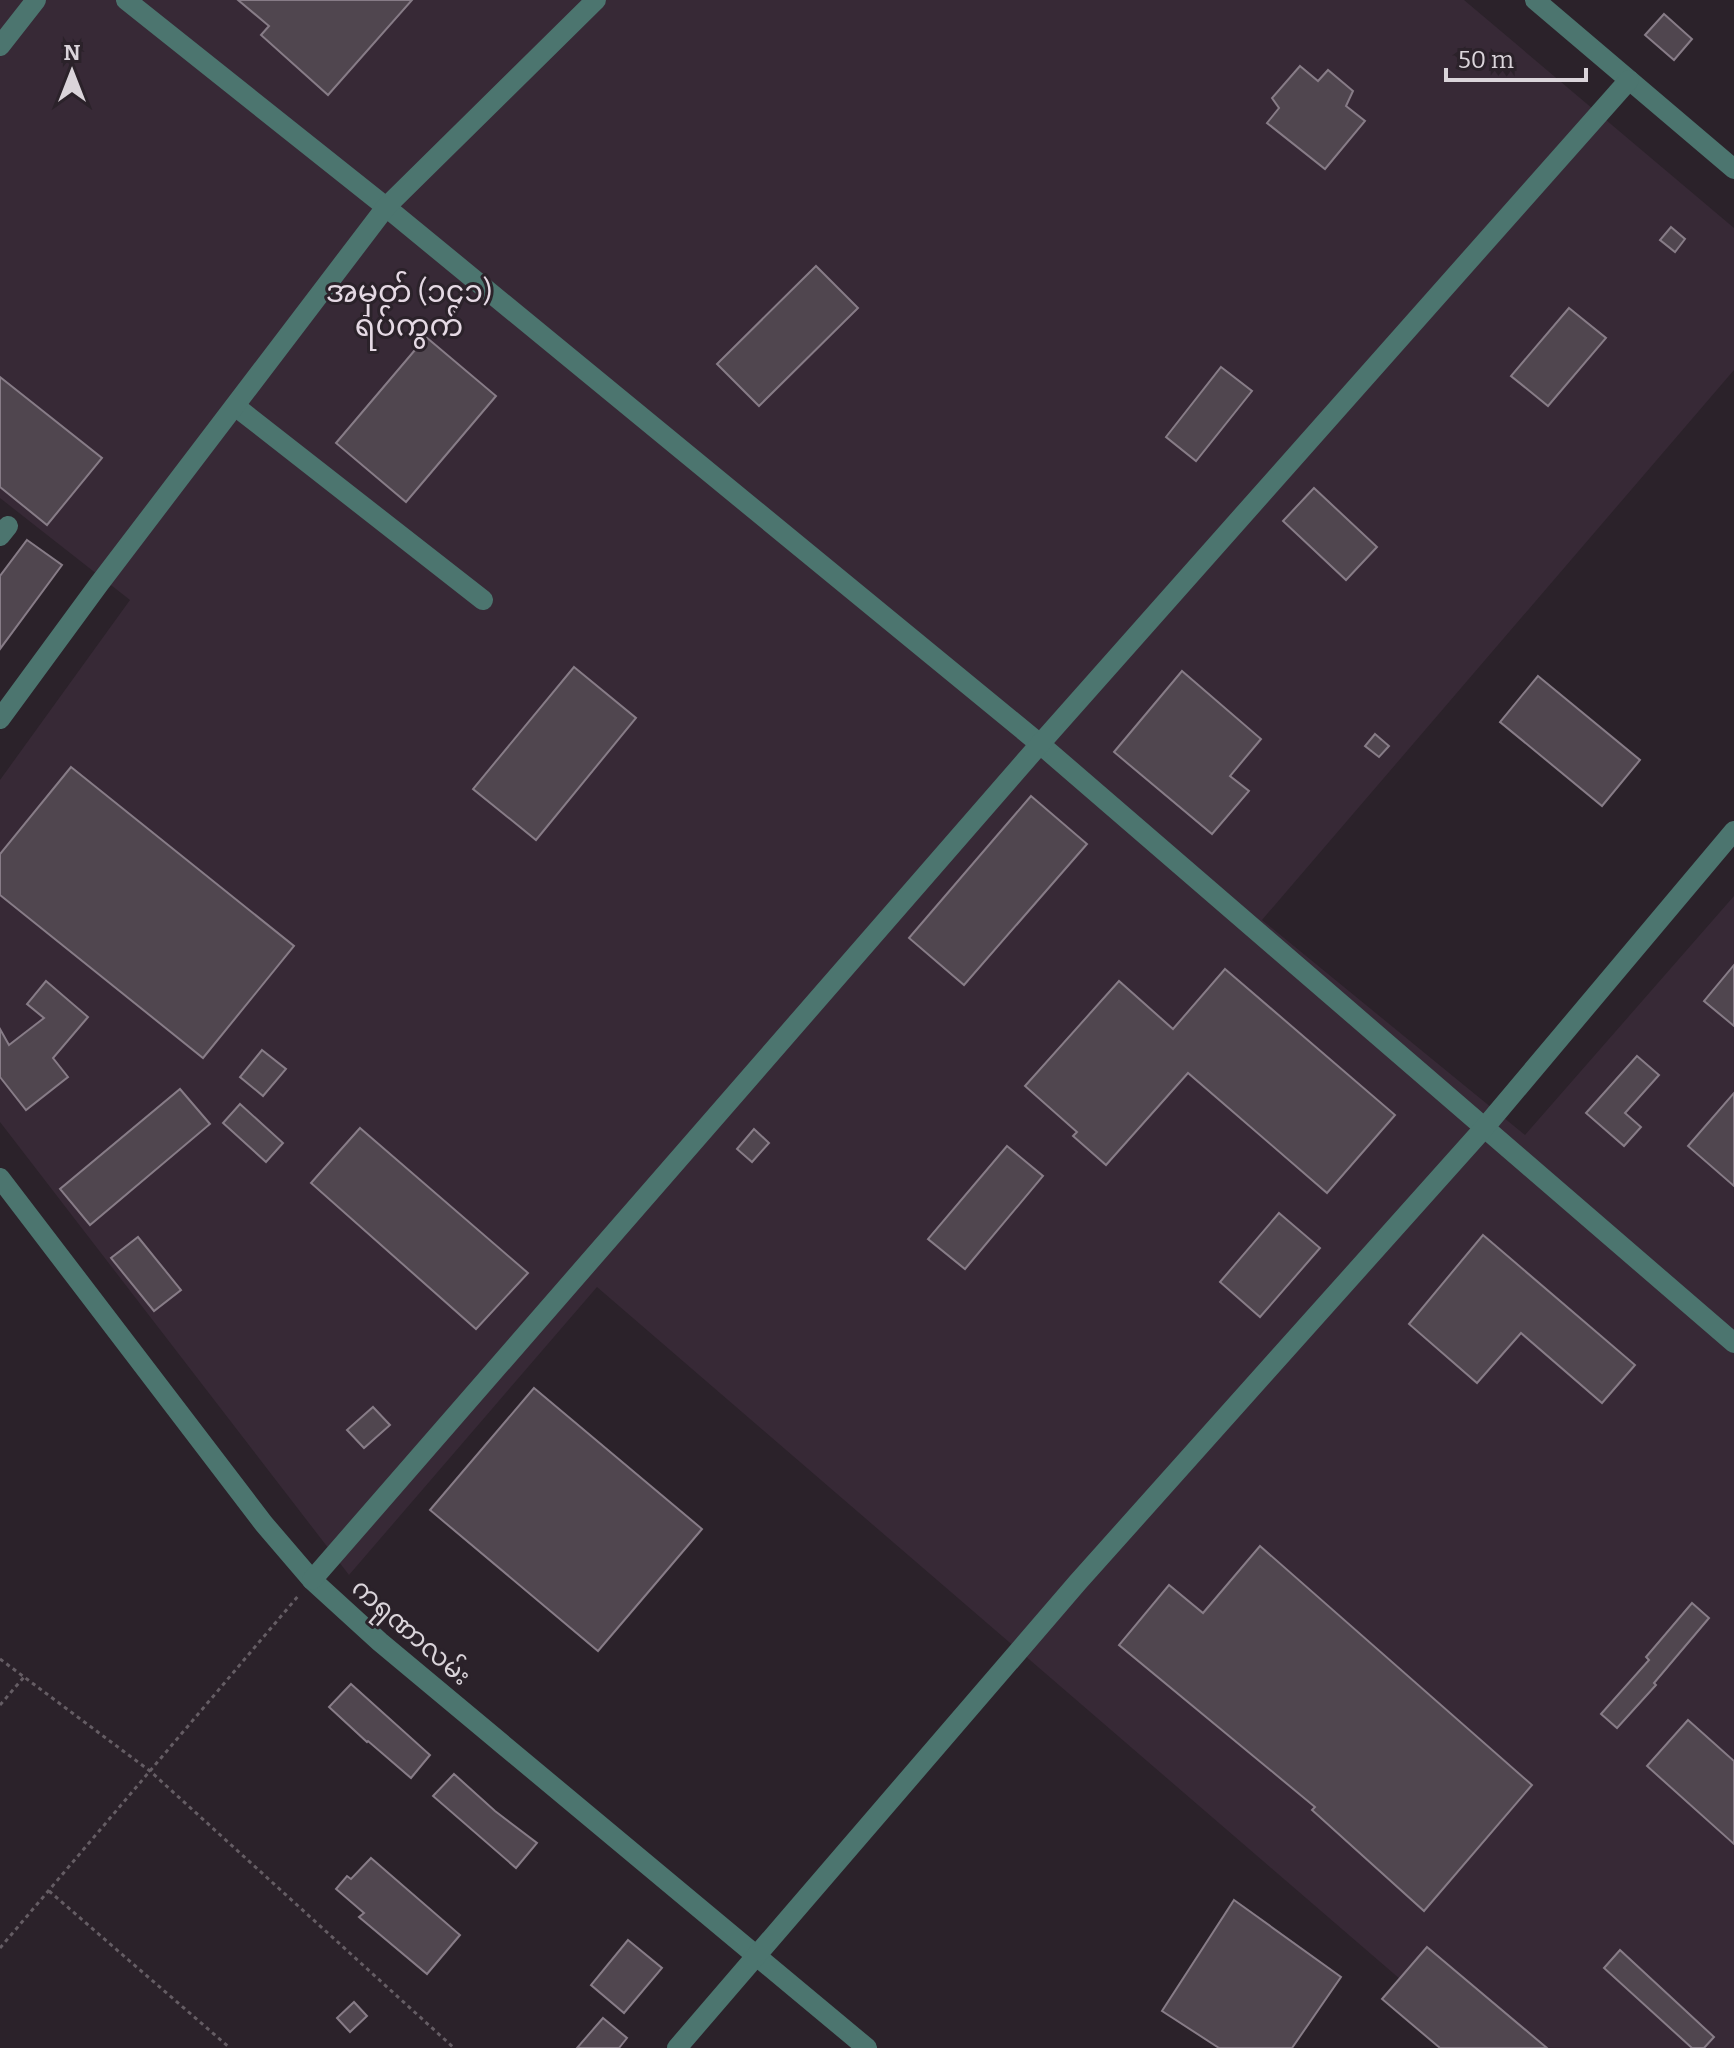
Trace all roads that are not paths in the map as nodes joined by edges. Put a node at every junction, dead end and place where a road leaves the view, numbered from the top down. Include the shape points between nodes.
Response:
1 (36, 0) edge
2 (126, 0) edge
3 (596, 0) edge
4 (1535, 0) edge
5 (0, 46) edge
6 (1629, 80) junction
7 (1734, 169) edge
8 (386, 207) junction
9 (235, 406) junction
10 (483, 600) dead end
11 (0, 719) edge
12 (1040, 744) junction
13 (1734, 831) edge
14 (1485, 1127) junction
15 (0, 1178) edge
16 (1734, 1343) edge
17 (312, 1580) junction
18 (757, 1955) junction
19 (677, 2048) edge
20 (867, 2048) edge

1 - 5 street
2 - 8 street
3 - 8 street
4 - 6 street
6 - 7 street
6 - 12 street
8 - 9 street
8 - 12 street
9 - 10 street
9 - 11 street
12 - 14 street
12 - 17 street
13 - 14 street
14 - 16 street
14 - 18 street via 1078,1582
15 - 17 street, ကရုဏာလမ်း
17 - 18 street, ကရုဏာလမ်း
18 - 19 street
18 - 20 street, ကရုဏာလမ်း

